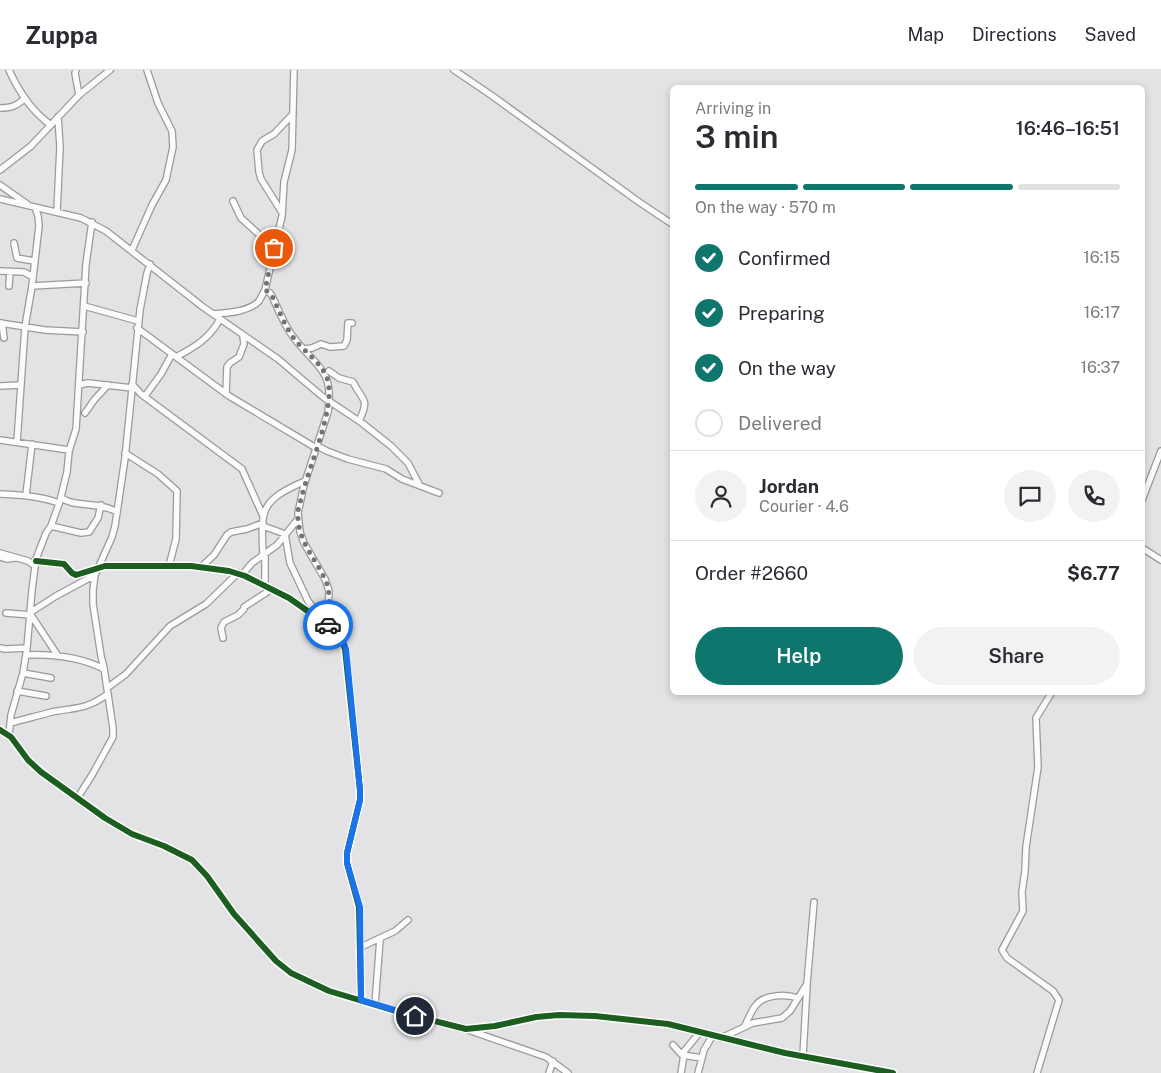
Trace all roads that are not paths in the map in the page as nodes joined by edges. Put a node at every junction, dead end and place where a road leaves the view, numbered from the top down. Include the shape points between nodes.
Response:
1 (9, 70) edge
2 (76, 70) edge
3 (110, 70) edge
4 (147, 70) edge
5 (294, 70) edge
6 (454, 70) edge
7 (80, 96) junction
8 (25, 98) junction
9 (0, 108) edge
10 (292, 114) junction
11 (58, 117) junction
12 (51, 125) junction
13 (0, 170) edge
14 (0, 185) edge
15 (0, 199) edge
16 (233, 202) dead end
17 (32, 206) junction
18 (47, 210) junction
19 (58, 211) junction
20 (282, 213) junction
21 (39, 220) junction
22 (92, 222) junction
23 (670, 223) edge
24 (14, 242) dead end
25 (132, 250) junction
26 (271, 260) junction
27 (34, 261) junction
28 (150, 264) junction
29 (0, 271) edge
30 (10, 272) junction
31 (33, 277) junction
32 (86, 283) junction
33 (9, 286) dead end
34 (32, 286) junction
35 (265, 290) junction
36 (84, 306) junction
37 (213, 314) junction
38 (220, 319) junction
39 (138, 321) junction
40 (1, 323) edge
41 (352, 323) dead end
42 (25, 327) junction
43 (137, 328) junction
44 (82, 332) junction
45 (243, 336) junction
46 (4, 338) dead end
47 (304, 349) junction
48 (174, 356) junction
49 (329, 371) dead end
50 (79, 384) junction
51 (21, 385) junction
52 (108, 385) junction
53 (0, 386) edge
54 (132, 386) junction
55 (226, 394) junction
56 (145, 396) junction
57 (329, 401) junction
58 (85, 413) dead end
59 (359, 421) junction
60 (0, 440) edge
61 (17, 442) junction
62 (32, 444) junction
63 (316, 447) junction
64 (69, 450) junction
65 (1161, 451) edge
66 (125, 453) junction
67 (305, 481) junction
68 (419, 484) junction
69 (1145, 492) edge
70 (439, 493) dead end
71 (0, 494) edge
72 (26, 495) junction
73 (60, 500) junction
74 (101, 505) junction
75 (117, 512) junction
76 (263, 516) junction
77 (298, 518) junction
78 (263, 524) junction
79 (51, 526) junction
80 (285, 534) junction
81 (1145, 550) edge
82 (0, 553) edge
83 (264, 554) junction
84 (0, 557) edge
85 (15, 558) junction
86 (1161, 560) edge
87 (36, 564) junction
88 (169, 566) junction
89 (201, 567) junction
90 (98, 568) junction
91 (240, 574) junction
92 (95, 575) junction
93 (265, 585) junction
94 (272, 588) junction
95 (6, 613) dead end
96 (31, 614) junction
97 (327, 625) junction
98 (223, 638) dead end
99 (27, 648) junction
100 (2, 650) edge
101 (26, 655) junction
102 (58, 656) junction
103 (104, 669) junction
104 (23, 673) junction
105 (51, 678) dead end
106 (18, 690) junction
107 (108, 691) junction
108 (1050, 695) edge
109 (46, 696) dead end
110 (10, 723) junction
111 (0, 730) edge
112 (9, 735) junction
113 (78, 798) junction
114 (814, 902) dead end
115 (408, 920) dead end
116 (380, 939) junction
117 (361, 947) junction
118 (807, 984) junction
119 (798, 998) junction
120 (361, 1000) junction
121 (375, 1005) junction
122 (745, 1026) junction
123 (466, 1029) junction
124 (735, 1030) junction
125 (700, 1032) junction
126 (713, 1036) junction
127 (721, 1038) junction
128 (736, 1042) junction
129 (673, 1044) dead end
130 (683, 1055) junction
131 (803, 1056) junction
132 (702, 1058) junction
133 (553, 1061) junction
134 (549, 1073) edge
135 (568, 1073) edge
136 (681, 1073) edge
137 (698, 1073) edge
138 (893, 1073) edge
139 (1037, 1073) edge

1 - 8 street
2 - 7 street
3 - 7 street
4 - 25 street via 172,131 174,147 166,180
5 - 10 street
6 - 23 street
7 - 11 street
8 - 9 street via 12,107
8 - 12 street
10 - 20 street via 292,150 284,182
10 - 20 street via 274,134 262,141 257,150 258,172
11 - 12 street
11 - 19 street
12 - 13 street
14 - 17 street
15 - 17 street
16 - 26 street via 241,218 264,239
17 - 18 street
17 - 21 street
18 - 19 street
18 - 21 street
19 - 22 street
20 - 26 street
21 - 27 street
22 - 25 street
22 - 32 street
24 - 27 street via 17,258
25 - 28 street
26 - 35 street
27 - 31 street
28 - 37 street
28 - 39 street
29 - 30 street
30 - 31 street via 24,272
30 - 33 street
31 - 34 street
32 - 34 street
32 - 36 street
34 - 42 street
35 - 37 street via 252,305 235,312
35 - 47 street via 270,293 283,321
36 - 39 street
36 - 44 street
37 - 38 street
38 - 45 street
38 - 48 street via 213,332 198,345
39 - 43 street
40 - 42 street
40 - 46 street
41 - 47 street via 348,323 344,346 330,348 321,344
42 - 44 street
42 - 51 street
43 - 48 street
43 - 54 street
44 - 50 street
45 - 55 street via 239,357 227,367
45 - 57 street via 278,359
47 - 57 street via 325,373
48 - 55 street
48 - 56 street
49 - 59 street via 353,382 365,401
50 - 52 street
50 - 64 street via 76,429
51 - 53 street
51 - 61 street
52 - 54 street
52 - 58 street
54 - 56 street
54 - 66 street
55 - 63 street
56 - 76 street via 242,469
57 - 59 street
57 - 63 street
59 - 68 street via 400,454
60 - 61 street
61 - 62 street
62 - 64 street
62 - 72 street
63 - 67 street
63 - 68 street via 386,469
64 - 73 street
65 - 69 street
66 - 75 street
66 - 88 street via 158,474 177,491 176,539
67 - 76 street via 274,497
67 - 77 street
68 - 70 street
71 - 72 street
72 - 73 street
73 - 74 street
73 - 79 street
74 - 75 street
74 - 79 street via 90,532
75 - 90 street via 112,537
76 - 78 street
77 - 80 street
77 - 97 street via 304,543 329,591
78 - 80 street
78 - 83 street
78 - 89 street via 231,532
79 - 87 street
80 - 83 street
80 - 97 street via 290,563 308,601
81 - 86 street
82 - 85 street
83 - 91 street
83 - 93 street
84 - 85 street
85 - 87 street
87 - 90 street via 64,564 76,575
87 - 96 street
88 - 89 street
88 - 90 street
89 - 91 street
90 - 92 street
91 - 93 street
91 - 107 street via 206,604 170,626
92 - 96 street
92 - 103 street via 94,604
93 - 94 street
94 - 97 street
94 - 98 street via 224,622 221,628
95 - 96 street
96 - 99 street
96 - 102 street
97 - 117 street via 341,636 346,654 360,790 347,863 358,899
99 - 100 street
99 - 101 street
101 - 102 street
101 - 104 street
102 - 103 street
103 - 107 street
104 - 105 street
104 - 106 street
106 - 109 street
106 - 110 street
107 - 110 street via 91,705 79,709
107 - 113 street via 113,737
108 - 139 street via 1036,718 1038,767 1026,847 1023,911 1002,950 1007,958 1053,991 1059,1000
110 - 112 street
111 - 112 street
112 - 113 street via 33,766
113 - 120 street via 122,829 192,860 234,914 291,973 329,991
114 - 118 street
115 - 116 street
116 - 117 street
116 - 121 street
117 - 120 street
118 - 119 street
118 - 131 street
119 - 122 street via 782,1018
119 - 122 street via 774,996 759,1002
120 - 121 street
121 - 123 street
122 - 124 street
123 - 125 street via 536,1017 573,1015 668,1024
123 - 133 street
124 - 127 street
124 - 128 street
125 - 126 street
125 - 130 street
126 - 127 street
126 - 132 street
127 - 128 street
128 - 131 street
129 - 130 street
130 - 132 street
130 - 136 street
131 - 138 street
132 - 137 street
133 - 134 street
133 - 135 street

